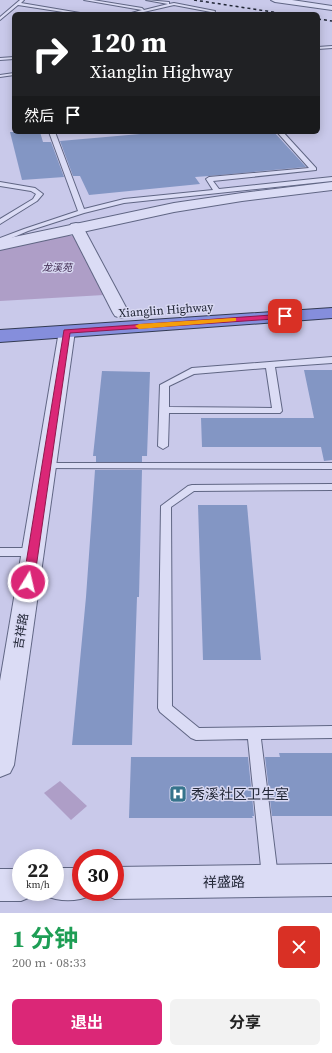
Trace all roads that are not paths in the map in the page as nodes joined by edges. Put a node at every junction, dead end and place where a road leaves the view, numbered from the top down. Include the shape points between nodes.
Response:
1 (22, 0) edge
2 (86, 0) edge
3 (148, 0) edge
4 (275, 0) edge
5 (304, 2) edge
6 (18, 4) junction
7 (174, 4) junction
8 (332, 8) edge
9 (148, 10) junction
10 (71, 12) edge
11 (139, 12) edge
12 (213, 12) edge
13 (5, 15) junction
14 (12, 16) edge
15 (0, 19) edge
16 (332, 47) edge
17 (320, 48) edge
18 (12, 58) edge
19 (0, 59) edge
20 (12, 74) edge
21 (0, 76) edge
22 (53, 134) edge
23 (282, 134) edge
24 (332, 179) edge
25 (0, 184) edge
26 (332, 186) edge
27 (217, 191) junction
28 (82, 212) junction
29 (0, 222) edge
30 (76, 227) junction
31 (0, 240) edge
32 (0, 245) edge
33 (332, 299) edge
34 (121, 313) junction
35 (332, 313) edge
36 (0, 322) edge
37 (67, 324) junction
38 (0, 336) edge
39 (332, 360) edge
40 (270, 364) junction
41 (164, 410) junction
42 (163, 446) dead end
43 (46, 466) junction
44 (332, 466) edge
45 (332, 487) edge
46 (0, 552) edge
47 (33, 552) junction
48 (332, 732) edge
49 (254, 733) junction
50 (0, 765) edge
51 (332, 880) edge
52 (270, 881) junction
53 (124, 884) edge
54 (0, 885) edge
55 (12, 885) edge

1 - 6 lane
2 - 9 lane
3 - 7 lane
4 - 5 street
5 - 8 street
6 - 10 lane
6 - 13 lane
7 - 9 lane
7 - 12 lane
9 - 11 lane
13 - 14 lane
13 - 15 lane
16 - 17 lane
18 - 19 lane
20 - 21 lane
22 - 28 lane
23 - 27 lane via 314,169 209,180
24 - 27 lane
25 - 29 lane via 33,188 40,194 35,200
26 - 30 street via 179,207
27 - 28 lane via 124,202
28 - 31 lane
30 - 32 street
30 - 34 street
33 - 34 highway, Xianglin Highway
34 - 37 highway, Xianglin Highway
35 - 37 highway, Xianglin Highway
36 - 37 highway, Xianglin Highway
37 - 38 highway, Xianglin Highway
37 - 43 street, 吉祥路
39 - 40 lane
40 - 41 lane via 192,371 165,385
40 - 41 lane via 277,411
41 - 42 lane
43 - 44 lane
43 - 47 street, 吉祥路
45 - 49 lane via 192,488 166,506 165,708 196,734
46 - 47 lane
47 - 50 street, 吉祥路
48 - 49 lane
49 - 52 lane
51 - 52 street, 祥盛路
52 - 53 street, 祥盛路
54 - 55 street

